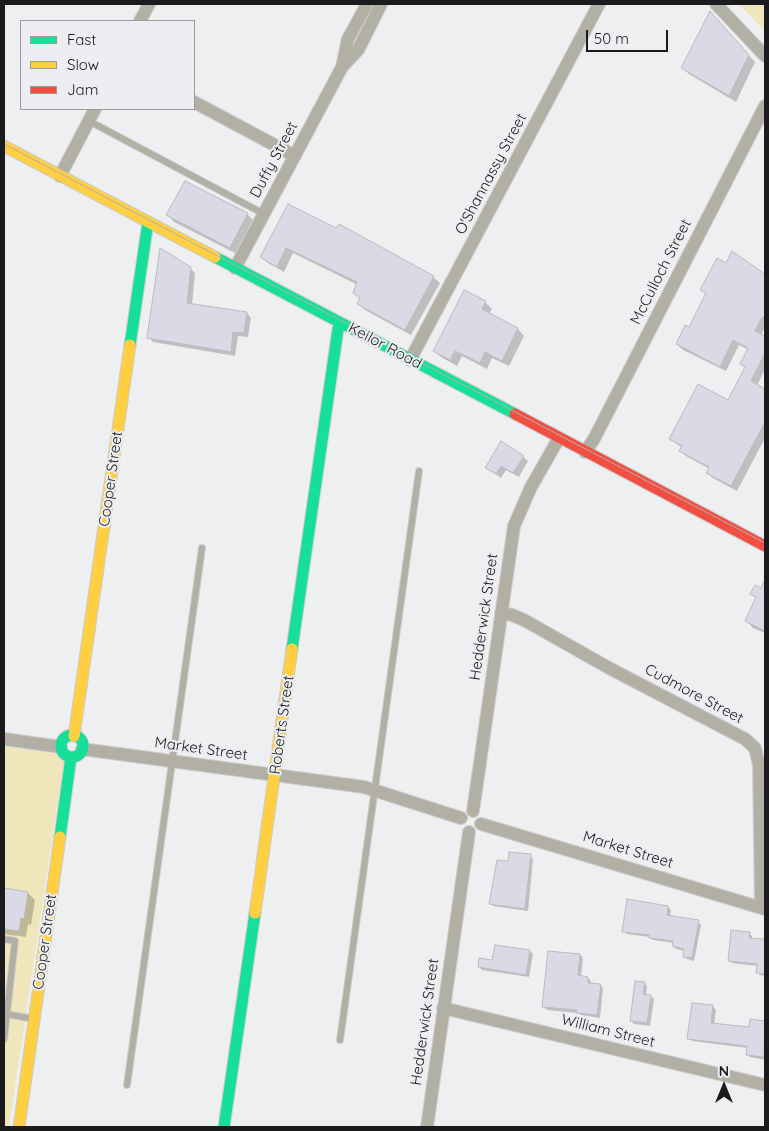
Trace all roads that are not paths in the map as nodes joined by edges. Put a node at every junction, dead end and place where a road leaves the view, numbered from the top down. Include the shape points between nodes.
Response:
1 (149, 4) edge
2 (367, 4) edge
3 (381, 4) edge
4 (599, 4) edge
5 (716, 4) edge
6 (141, 20) edge
7 (765, 56) edge
8 (342, 67) junction
9 (195, 103) edge
10 (765, 106) edge
11 (94, 110) edge
12 (89, 121) junction
13 (4, 146) edge
14 (295, 156) junction
15 (60, 176) junction
16 (264, 214) junction
17 (148, 222) junction
18 (235, 268) junction
19 (341, 323) junction
20 (410, 360) junction
21 (559, 438) junction
22 (585, 452) junction
23 (419, 472) dead end
24 (764, 542) edge
25 (202, 548) dead end
26 (502, 613) junction
27 (74, 736) junction
28 (4, 739) edge
29 (61, 746) junction
30 (82, 750) junction
31 (71, 757) junction
32 (172, 762) junction
33 (274, 776) junction
34 (375, 790) junction
35 (472, 811) junction
36 (461, 818) junction
37 (481, 824) junction
38 (469, 832) junction
39 (763, 908) edge
40 (4, 939) edge
41 (443, 1008) junction
42 (6, 1014) junction
43 (34, 1019) junction
44 (4, 1039) edge
45 (340, 1040) dead end
46 (127, 1085) dead end
47 (765, 1086) edge
48 (19, 1127) edge
49 (224, 1127) edge
50 (427, 1127) edge

1 - 6 street
2 - 8 street, Duffy Street via 348,39
3 - 8 street, Duffy Street via 358,50
4 - 20 street, O'Shannassy Street
5 - 7 street
8 - 14 street, Duffy Street
9 - 14 street
10 - 22 street, McCulloch Street
11 - 12 street
12 - 15 street
12 - 16 lane
13 - 15 street, Keilor Road
14 - 16 street, Duffy Street
15 - 17 street, Keilor Road
16 - 18 street, Duffy Street
17 - 18 street, Keilor Road
17 - 27 street, Cooper Street
18 - 19 street, Keilor Road
19 - 20 street, Keilor Road
19 - 33 street, Roberts Street
20 - 21 street, Keilor Road
21 - 22 street, Keilor Road
21 - 26 street, Hedderwick Street via 514,526
22 - 24 street, Keilor Road
23 - 34 lane
25 - 32 lane
26 - 35 street, Hedderwick Street
26 - 39 street, Cudmore Street via 524,620 745,739 755,748 759,765
27 - 29 street via 66,737
27 - 30 street via 81,741
28 - 29 street
29 - 31 street
30 - 31 street via 79,755
30 - 32 street, Market Street
31 - 43 street, Cooper Street
32 - 33 street, Market Street
32 - 46 lane
33 - 34 street, Market Street
33 - 49 street, Roberts Street
34 - 36 street, Market Street
34 - 45 lane
35 - 36 street via 464,813
35 - 37 street via 480,817
36 - 38 street via 462,827
37 - 38 street
37 - 39 street, Market Street
38 - 41 street, Hedderwick Street
40 - 42 lane via 15,941
41 - 47 street, William Street
41 - 50 street, Hedderwick Street
42 - 43 lane
42 - 44 lane
43 - 48 street, Cooper Street

